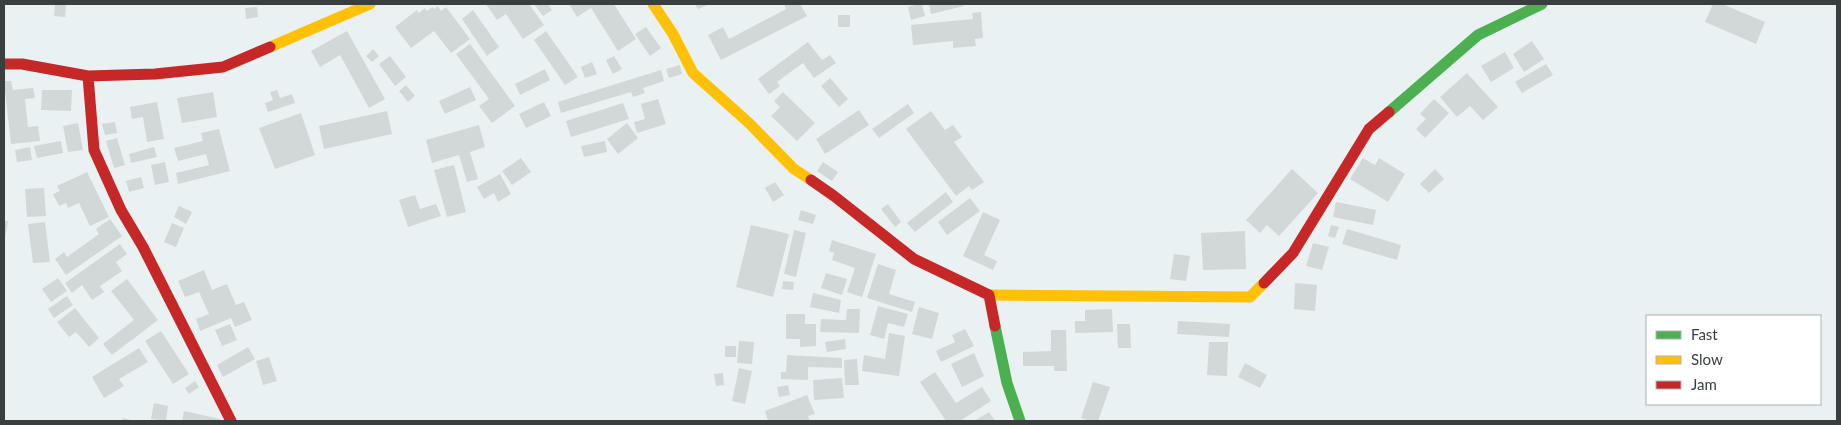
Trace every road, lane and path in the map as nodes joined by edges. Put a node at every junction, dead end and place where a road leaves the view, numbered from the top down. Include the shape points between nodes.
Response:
1 (370, 4) edge
2 (653, 4) edge
3 (1542, 4) edge
4 (4, 64) edge
5 (88, 76) junction
6 (989, 295) junction
7 (231, 421) edge
8 (1020, 421) edge

1 - 5 street via 223,67
2 - 6 street via 693,73 794,169 914,259
3 - 6 street via 1478,35 1369,129 1293,253 1250,297
4 - 5 street via 22,64
5 - 7 street via 94,150 121,210 148,256
6 - 8 street via 1007,383

